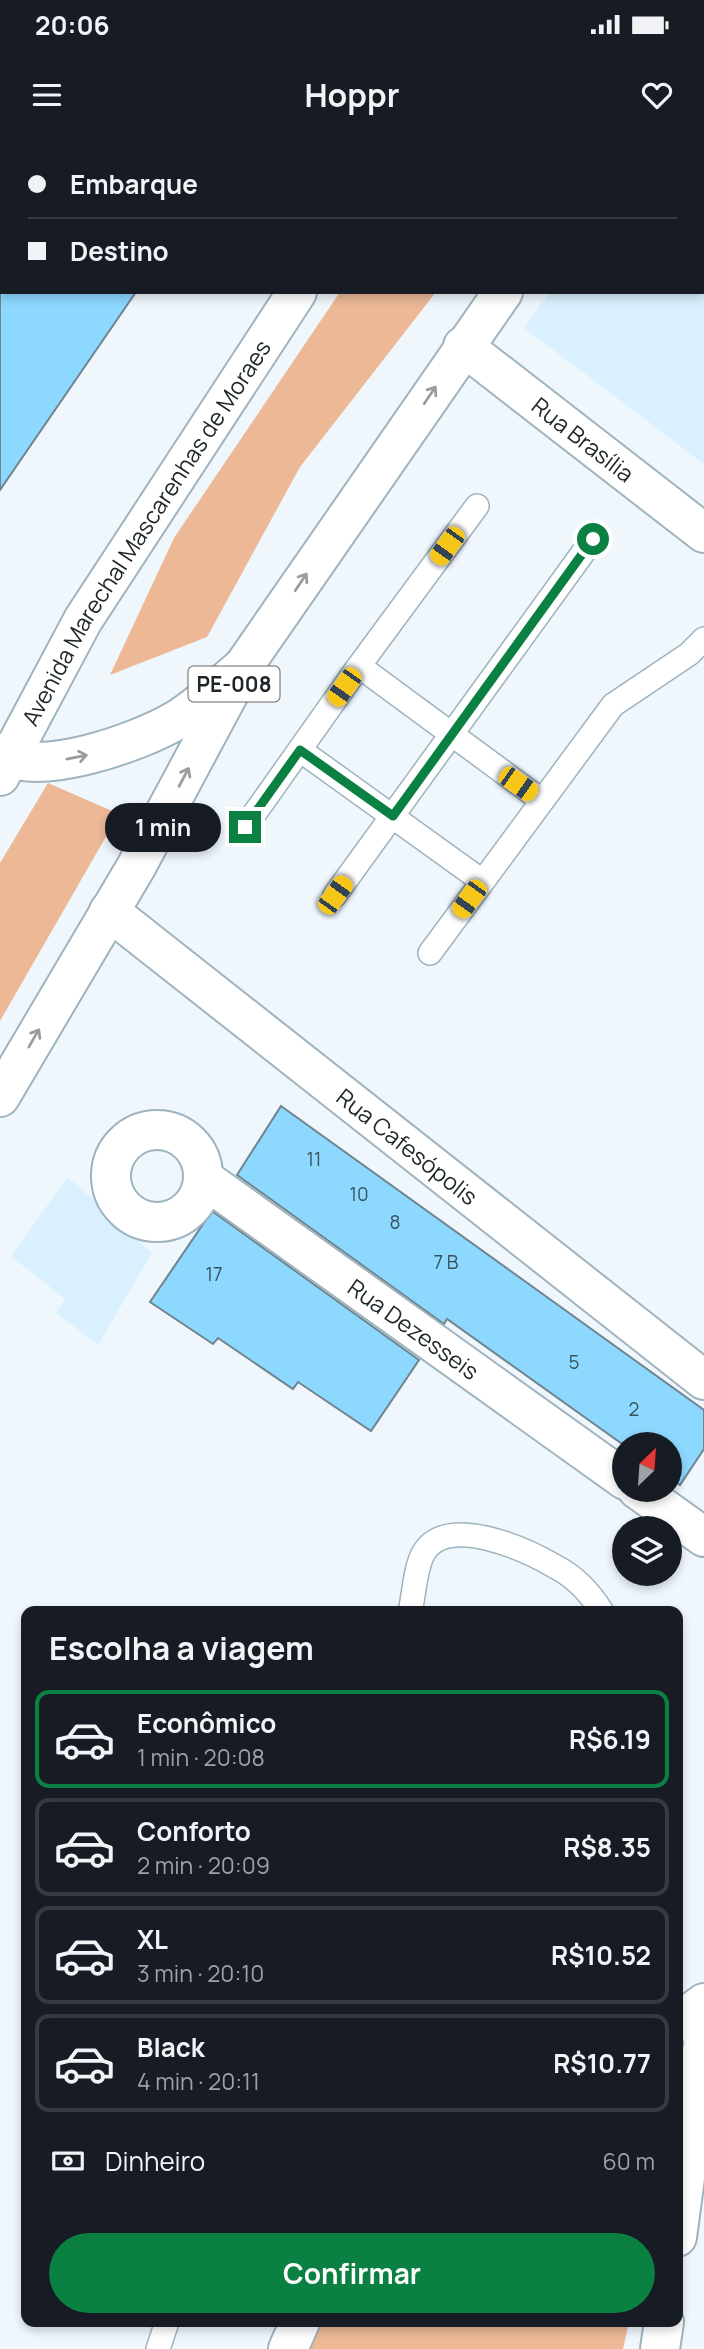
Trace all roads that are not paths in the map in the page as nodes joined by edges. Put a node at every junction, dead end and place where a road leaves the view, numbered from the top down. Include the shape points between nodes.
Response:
1 (296, 294) edge
2 (502, 294) edge
3 (463, 346) junction
4 (477, 506) dead end
5 (704, 533) edge
6 (593, 539) dead end
7 (704, 639) edge
8 (359, 666) junction
9 (243, 667) junction
10 (450, 736) junction
11 (300, 750) junction
12 (3, 763) edge
13 (541, 800) junction
14 (393, 816) junction
15 (245, 827) dead end
16 (482, 881) junction
17 (335, 895) dead end
18 (109, 911) junction
19 (430, 953) dead end
20 (0, 1097) edge
21 (203, 1178) dead end
22 (704, 1380) edge
23 (612, 1471) edge
24 (656, 1502) edge
25 (704, 1537) edge
26 (411, 1606) edge
27 (599, 1606) edge
28 (704, 2003) edge
29 (683, 2019) edge
30 (704, 2036) edge
31 (688, 2214) edge
32 (165, 2327) edge
33 (298, 2327) edge
34 (663, 2327) edge
35 (158, 2349) edge
36 (288, 2349) edge
37 (660, 2349) edge

1 - 12 main road, Avenida Marechal Mascarenhas de Moraes via 83,620
2 - 3 main road, PE-008
3 - 5 main road, Rua Brasília
9 -> 3 main road, PE-008
4 - 8 lane
6 - 10 lane
7 - 13 lane via 613,705
8 - 10 lane
8 - 11 lane
12 -> 9 main road via 105,751 176,721
18 -> 9 main road, PE-008
10 - 13 lane
10 - 14 lane
11 - 14 lane
11 - 15 lane
13 - 16 lane
14 - 16 lane
14 - 17 lane
16 - 19 lane
20 -> 18 main road, PE-008
18 - 22 main road, Rua Cafesópolis
21 - 23 main road, Rua Dezesseis
24 - 25 main road
26 - 27 lane via 423,1554 438,1539 456,1533 506,1543 558,1567
28 - 29 main road
30 - 31 main road
32 - 35 lane
33 - 36 main road
34 - 37 main road

